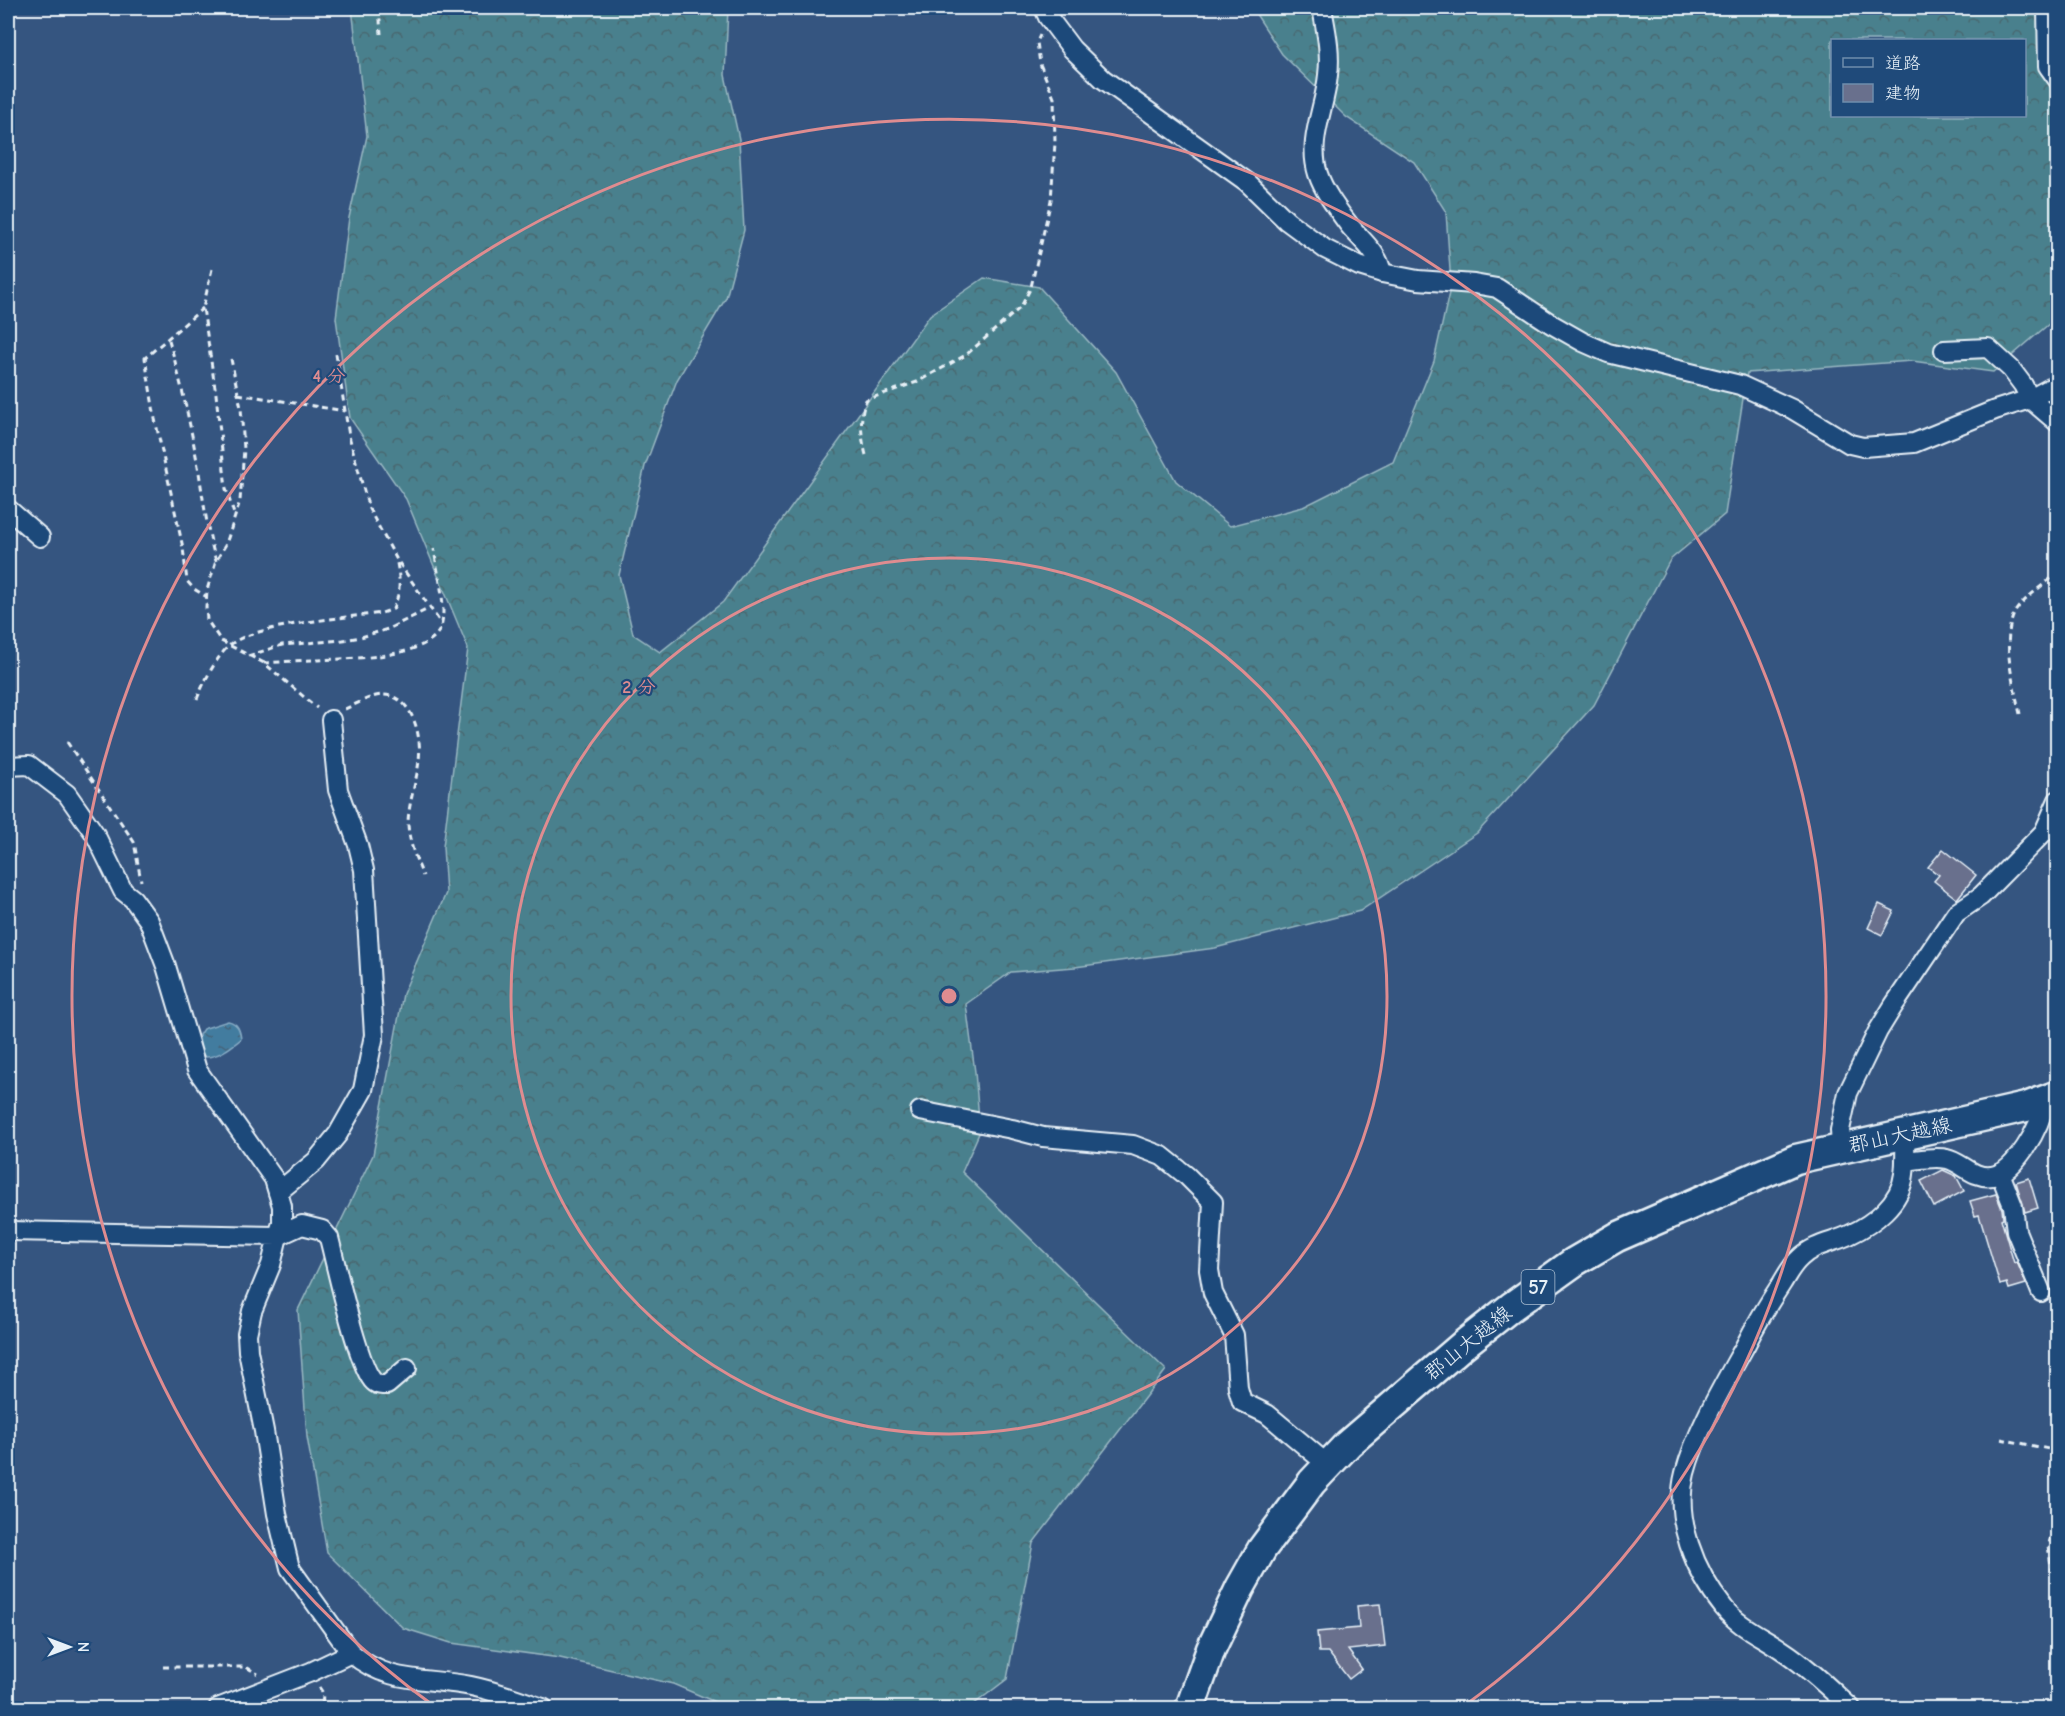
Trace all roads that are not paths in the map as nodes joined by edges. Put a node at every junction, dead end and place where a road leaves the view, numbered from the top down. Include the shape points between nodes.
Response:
1 (1322, 8) edge
2 (2047, 8) edge
3 (1046, 12) edge
4 (2058, 80) edge
5 (1382, 273) junction
6 (1944, 350) dead end
7 (2058, 384) edge
8 (2030, 399) junction
9 (2058, 423) edge
10 (8, 509) edge
11 (40, 537) dead end
12 (331, 720) road end
13 (8, 766) edge
14 (2058, 800) edge
15 (2051, 1098) edge
16 (920, 1111) dead end
17 (1905, 1133) junction
18 (1841, 1148) junction
19 (1905, 1161) junction
20 (2000, 1173) junction
21 (279, 1192) junction
22 (8, 1231) edge
23 (278, 1236) junction
24 (2041, 1292) dead end
25 (407, 1368) dead end
26 (1328, 1465) junction
27 (351, 1653) junction
28 (218, 1708) edge
29 (543, 1708) edge
30 (1190, 1708) edge
31 (1851, 1708) edge

1 - 5 street via 1329,48 1328,77 1316,129 1314,152 1318,174 1349,225 1380,261
2 - 4 street via 2048,66
3 - 5 street via 1072,49 1103,79 1247,182 1287,221 1325,249
5 - 8 street via 1497,288 1553,325 1608,353 1740,385 1792,409 1850,444 1863,447 1914,443
6 - 8 street via 1988,348 2011,369
7 - 8 street
8 - 9 street
10 - 11 street
12 - 21 street via 338,790 364,870 374,1035 363,1090 338,1134 316,1161
13 - 21 street via 29,765 67,794 95,834 123,891 149,921 197,1070 274,1179
14 - 18 street via 2044,832 1981,896 1956,913 1878,1030 1848,1093 1840,1130
15 - 17 main road, 郡山大越線 / 57
15 - 20 street via 2032,1137 2010,1168
16 - 26 street via 1043,1137 1133,1145 1162,1156 1187,1176 1213,1202 1209,1270 1214,1293 1234,1335 1242,1402 1267,1414
17 - 18 main road, 郡山大越線 / 57
17 - 19 street
18 - 26 main road, 郡山大越線 / 57 via 1785,1163 1617,1237 1574,1262 1462,1345
19 - 20 street via 1947,1159 1978,1175
19 - 31 street via 1897,1196 1883,1214 1849,1235 1816,1246 1790,1270 1758,1320 1707,1417 1683,1488 1684,1522 1695,1560 1724,1609 1806,1667
20 - 24 street via 2013,1206 2016,1231
21 - 23 street via 282,1223
22 - 23 street
23 - 25 street via 302,1225 322,1230 329,1238 364,1368 375,1383 387,1385
23 - 27 street via 252,1311 248,1351 290,1568
26 - 30 main road, 郡山大越線 / 57 via 1262,1549 1211,1649
27 - 28 street
27 - 29 street via 385,1674 469,1685

